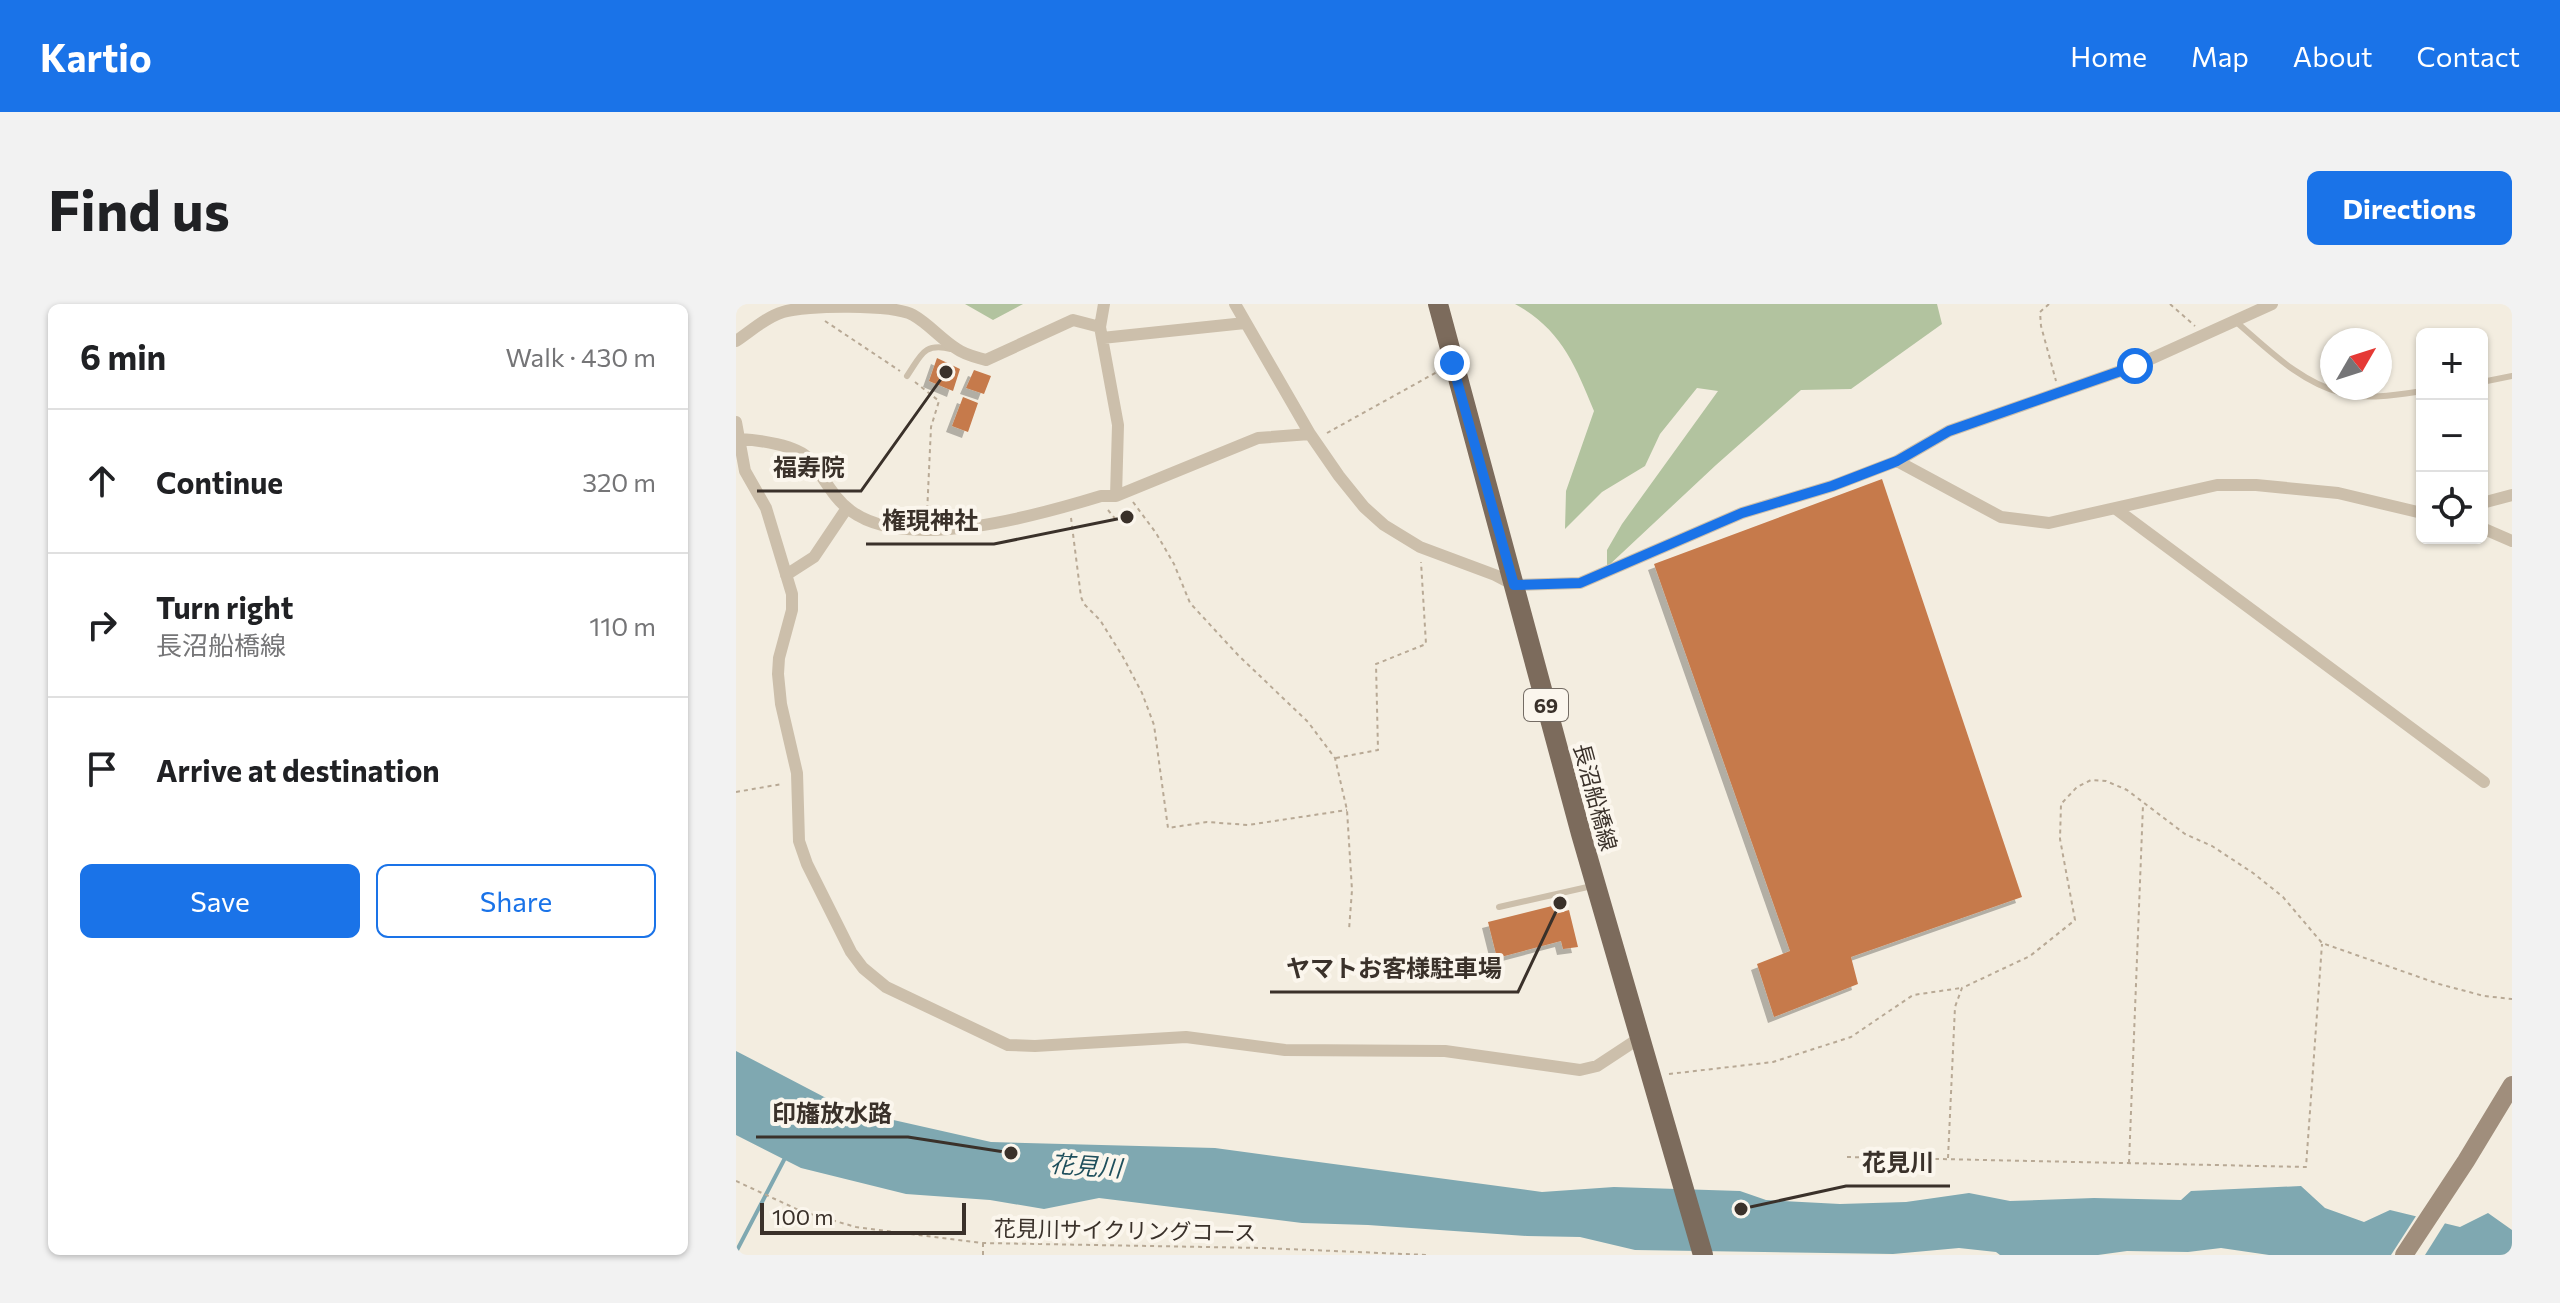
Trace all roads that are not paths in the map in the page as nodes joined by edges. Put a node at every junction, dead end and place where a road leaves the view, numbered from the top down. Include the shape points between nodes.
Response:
1 (1104, 304) edge
2 (1235, 304) edge
3 (1438, 304) edge
4 (2272, 304) edge
5 (2235, 321) junction
6 (1245, 323) junction
7 (1101, 333) junction
8 (736, 341) edge
9 (958, 351) junction
10 (907, 376) road end
11 (2512, 376) edge
12 (2488, 381) edge
13 (2416, 392) edge
14 (736, 422) edge
15 (1312, 437) junction
16 (740, 439) junction
17 (1897, 461) junction
18 (2512, 495) edge
19 (1121, 497) junction
20 (2488, 501) edge
21 (847, 508) junction
22 (2116, 509) junction
23 (2416, 512) edge
24 (2488, 531) edge
25 (2512, 541) edge
26 (786, 575) junction
27 (1514, 585) junction
28 (2484, 782) dead end
29 (1595, 885) junction
30 (1499, 907) dead end
31 (1638, 1039) junction
32 (2512, 1085) edge
33 (1703, 1255) edge
34 (2404, 1255) edge

1 - 7 street
2 - 6 street
3 - 27 main road, 長沼船橋線 / 69
4 - 5 street
5 - 13 lane via 2296,373 2342,393
5 - 17 street via 2135,366 1949,431
6 - 7 street
6 - 15 street
7 - 9 street via 1073,320 986,360
7 - 19 street via 1118,425
8 - 9 street via 785,311 889,308 915,316
9 - 10 lane via 936,345 925,350
11 - 12 lane
14 - 16 street
15 - 19 street via 1258,438
15 - 27 street via 1364,507 1384,525 1420,547
16 - 21 street via 807,456
16 - 26 street via 745,471 766,508
17 - 22 street via 2001,517 2049,523
17 - 27 street via 1742,513 1580,583
18 - 20 street
19 - 21 street via 927,531 869,521
21 - 26 street via 814,557
22 - 23 street via 2217,485 2256,485 2338,493
22 - 28 street
24 - 25 street
26 - 31 street via 792,610 778,674 797,782 799,841 851,952 886,987 1008,1045 1186,1037 1285,1050 1445,1051 1580,1070 1597,1066
27 - 29 main road, 長沼船橋線 / 69
29 - 30 lane
29 - 31 main road, 長沼船橋線 / 69
31 - 33 main road, 長沼船橋線 / 69
32 - 34 street

